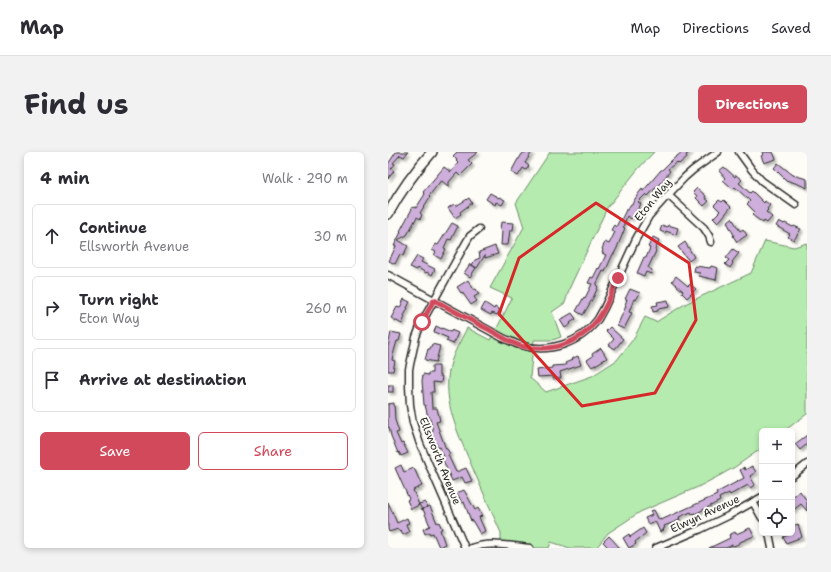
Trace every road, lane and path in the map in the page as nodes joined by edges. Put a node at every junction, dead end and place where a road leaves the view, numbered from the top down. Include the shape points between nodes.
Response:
1 (432, 152) edge
2 (718, 152) edge
3 (740, 152) edge
4 (668, 195) junction
5 (796, 205) dead end
6 (388, 214) edge
7 (479, 229) dead end
8 (711, 242) dead end
9 (388, 275) edge
10 (434, 300) junction
11 (807, 464) edge
12 (795, 474) edge
13 (759, 499) edge
14 (753, 502) junction
15 (759, 513) edge
16 (770, 536) edge
17 (466, 548) edge
18 (471, 548) edge
19 (530, 548) edge
20 (656, 548) edge
21 (772, 548) edge

1 - 6 street via 406,184
2 - 4 street, Eton Way via 693,170
3 - 5 street via 762,181
4 - 8 street via 704,228
4 - 10 street, Eton Way via 639,233 598,319 582,335 570,342 545,348 520,345
7 - 10 street, Ellsworth Avenue via 470,236
9 - 10 street, Eton Way
10 - 17 street, Ellsworth Avenue via 422,322 412,351 408,386 410,405 420,444
11 - 12 street
13 - 14 street, Elwyn Avenue
14 - 15 street
14 - 20 street, Elwyn Avenue via 715,523
16 - 21 street
18 - 19 street via 499,544

